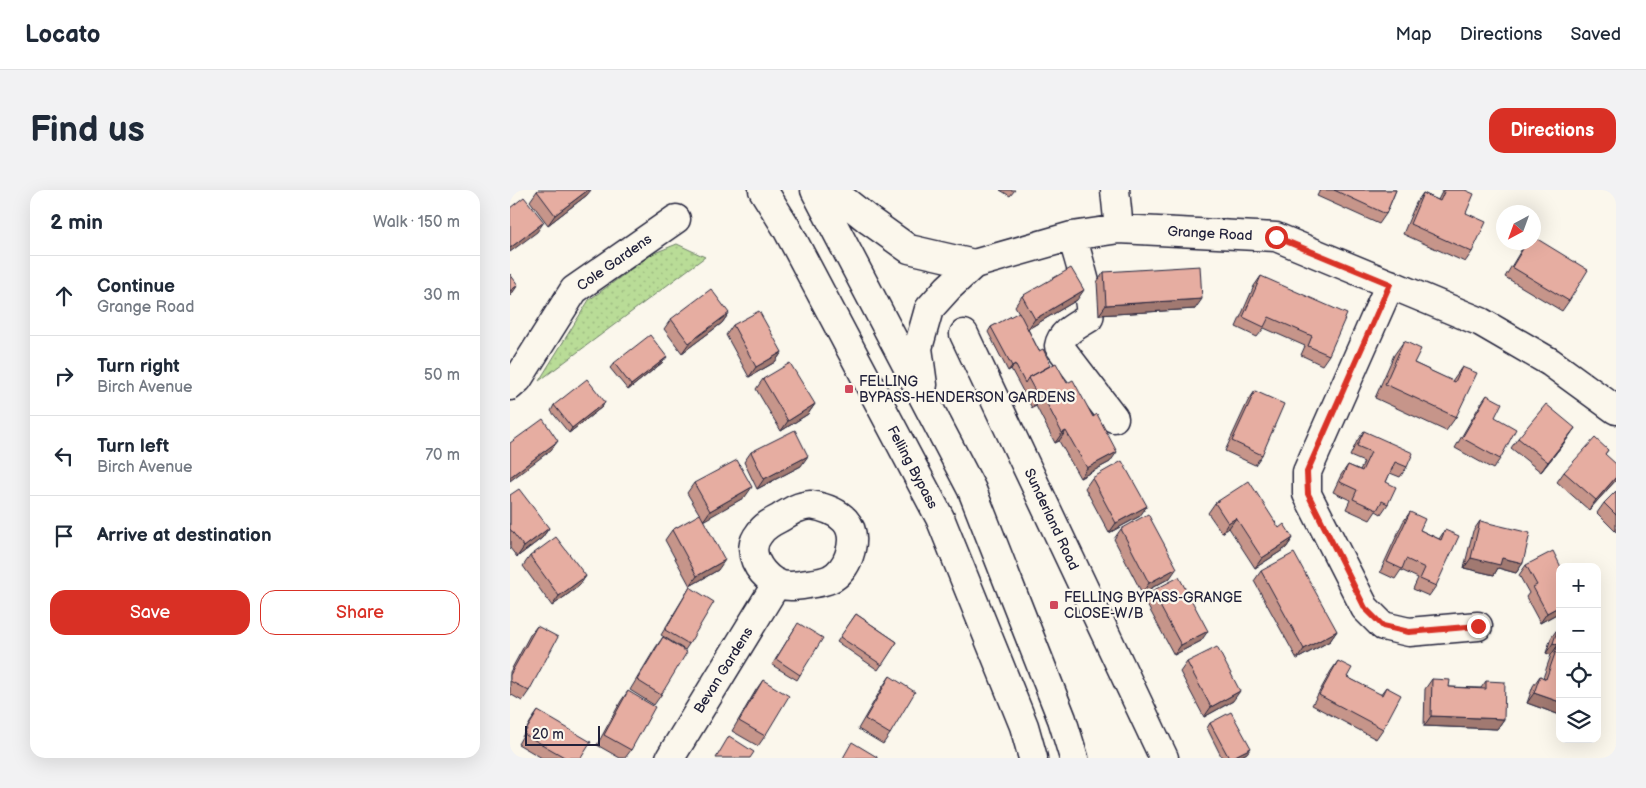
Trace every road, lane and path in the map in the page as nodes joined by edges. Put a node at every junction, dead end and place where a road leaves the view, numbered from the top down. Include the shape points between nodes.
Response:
1 (763, 190) edge
2 (815, 190) edge
3 (831, 190) edge
4 (1115, 190) edge
5 (676, 219) dead end
6 (1119, 229) junction
7 (1072, 236) junction
8 (974, 264) junction
9 (1390, 284) junction
10 (964, 334) dead end
11 (510, 386) edge
12 (924, 400) junction
13 (1616, 410) edge
14 (1114, 418) dead end
15 (777, 583) dead end
16 (1478, 626) dead end
17 (670, 758) edge
18 (1033, 758) edge
19 (1074, 758) edge
20 (1164, 758) edge

1 - 18 main road, Felling Bypass via 786,227 940,518 1024,726
2 - 12 main road
3 - 8 main road via 909,249
4 - 6 main road
5 - 11 main road, Cole Gardens via 574,290 518,379
6 - 7 main road, Grange Road
6 - 9 main road, Grange Road via 1276,237
7 - 8 main road, Grange Road
7 - 14 main road via 1091,313 1089,318 1064,335 1059,346
8 - 12 main road via 929,309 918,348
9 - 13 main road, Grange Road via 1481,322 1550,362
9 - 16 main road via 1307,472 1308,494 1365,608 1383,626 1409,632
10 - 20 main road, Sunderland Road
12 - 19 main road via 972,490 1062,719
15 - 17 main road, Bevan Gardens

